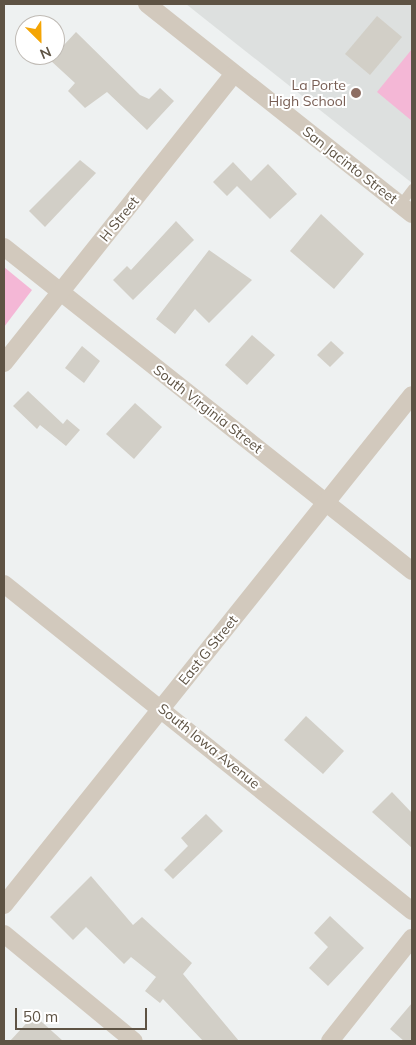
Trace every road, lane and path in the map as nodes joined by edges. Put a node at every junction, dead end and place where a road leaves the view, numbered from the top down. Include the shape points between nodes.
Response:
1 (147, 4) edge
2 (234, 74) junction
3 (412, 188) edge
4 (406, 209) edge
5 (4, 247) edge
6 (60, 293) junction
7 (4, 362) edge
8 (412, 395) edge
9 (326, 502) junction
10 (412, 571) edge
11 (4, 584) edge
12 (162, 707) junction
13 (4, 905) edge
14 (412, 911) edge
15 (4, 934) edge
16 (412, 938) edge
17 (134, 1041) edge
18 (330, 1041) edge

1 - 2 street, San Jacinto Street
2 - 4 street, San Jacinto Street
2 - 6 street, H Street
3 - 4 lane
5 - 6 street, South Virginia Street
6 - 7 street, H Street
6 - 9 street, South Virginia Street
8 - 9 street, East G Street
9 - 10 street, South Virginia Street
9 - 12 street, East G Street
11 - 12 street, South Iowa Avenue
12 - 13 street, East G Street
12 - 14 street, South Iowa Avenue
15 - 17 street
16 - 18 street

